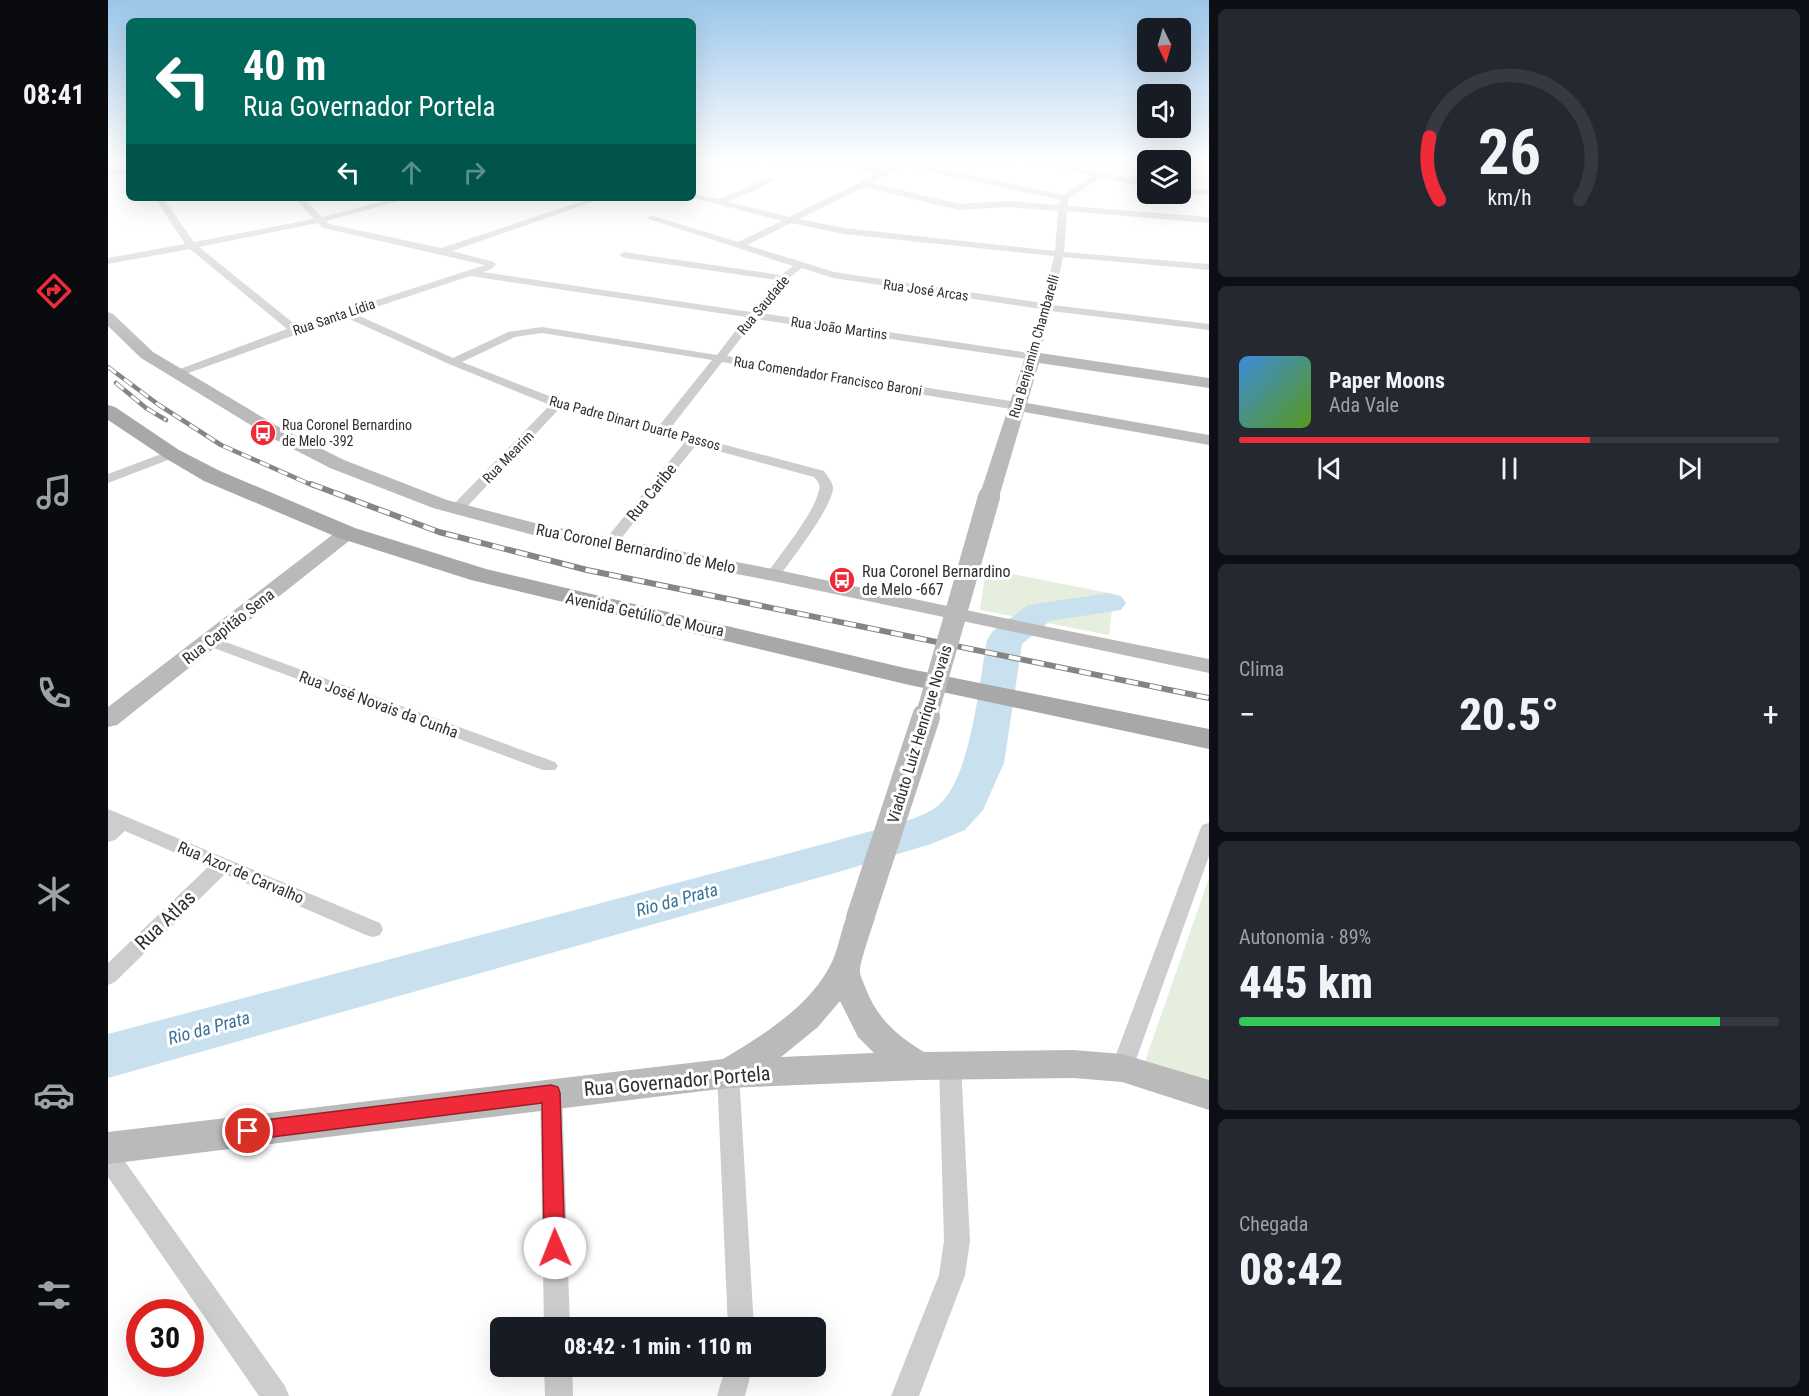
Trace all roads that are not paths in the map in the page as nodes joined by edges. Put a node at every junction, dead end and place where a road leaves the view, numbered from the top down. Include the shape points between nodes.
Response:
1 (179, 227) edge
2 (282, 227) edge
3 (332, 227) edge
4 (513, 227) edge
5 (679, 227) edge
6 (775, 227) edge
7 (831, 227) edge
8 (1061, 227) edge
9 (191, 245) junction
10 (738, 246) junction
11 (442, 251) junction
12 (1059, 254) junction
13 (624, 255) dead end
14 (108, 261) edge
15 (800, 265) junction
16 (1209, 267) edge
17 (468, 273) junction
18 (783, 278) junction
19 (1047, 307) junction
20 (344, 313) junction
21 (752, 315) junction
22 (108, 316) edge
23 (1209, 327) edge
24 (296, 330) junction
25 (1033, 357) junction
26 (720, 359) junction
27 (453, 362) junction
28 (176, 374) junction
29 (1209, 383) edge
30 (558, 404) junction
31 (1017, 406) junction
32 (108, 411) edge
33 (661, 432) junction
34 (1209, 440) edge
35 (692, 441) junction
36 (172, 454) junction
37 (108, 479) edge
38 (989, 497) joint
39 (458, 509) junction
40 (347, 533) junction
41 (610, 543) junction
42 (773, 575) junction
43 (209, 641) junction
44 (1209, 666) edge
45 (108, 719) edge
46 (1209, 739) edge
47 (549, 766) dead end
48 (116, 819) edge
49 (1209, 830) edge
50 (108, 835) edge
51 (223, 864) junction
52 (373, 929) dead end
53 (844, 970) junction
54 (108, 976) edge
55 (934, 1065) junction
56 (1122, 1068) junction
57 (728, 1073) junction
58 (551, 1093) junction
59 (1209, 1095) edge
60 (108, 1148) edge
61 (108, 1157) edge
62 (557, 1317) edge
63 (740, 1317) edge
64 (558, 1377) edge
65 (737, 1377) edge
66 (275, 1396) edge
67 (559, 1396) edge
68 (731, 1396) edge
69 (906, 1396) edge

1 - 9 street
2 - 9 street
3 - 11 street
4 - 11 street
5 - 10 street, Rua José Arcas
6 - 10 street
7 - 12 street
8 - 12 street, Rua Benjamim Chambarelli
9 - 14 street
9 - 24 street
10 - 15 street, Rua José Arcas
11 - 17 street, Rua Santa Lídia via 491,264
12 - 16 street
12 - 19 street, Rua Benjamim Chambarelli
13 - 18 street
15 - 18 street, Rua Saudade
15 - 19 street, Rua José Arcas via 864,280
17 - 20 street, Rua Santa Lídia
17 - 21 street, Rua João Martins
18 - 21 street, Rua Saudade
19 - 23 street, Rua José Arcas
19 - 25 street, Rua Benjamim Chambarelli
20 - 24 street, Rua Santa Lídia
20 - 27 street, Rua Padre Dinart Duarte Passos
21 - 25 street, Rua João Martins
21 - 26 street, Rua Saudade
22 - 28 street, Rua Coronel Bernardino de Melo via 147,355
24 - 28 street, Rua Santa Lídia
25 - 29 street, Rua João Martins
25 - 31 street, Rua Benjamim Chambarelli
26 - 27 street, Rua Comendador Francisco Baroni via 533,329 512,334
26 - 31 street, Rua Comendador Francisco Baroni
26 - 33 street, Rua Saudade
27 - 30 street, Rua Padre Dinart Duarte Passos
28 - 39 street, Rua Coronel Bernardino de Melo via 337,464
30 - 33 street, Rua Padre Dinart Duarte Passos
30 - 39 street, Rua Mearim
31 - 34 street, Rua Comendador Francisco Baroni
31 - 38 street, Rua Benjamim Chambarelli
32 - 36 main road, Avenida Getúlio de Moura
33 - 35 street, Rua Padre Dinart Duarte Passos
35 - 41 street, Rua Caribe
35 - 42 street, Rua Padre Dinart Duarte Passos via 796,466 824,478 826,490 821,501
36 - 37 street
36 - 40 main road, Avenida Getúlio de Moura via 212,476
38 - 53 street, Viaduto Luiz Henrique Novais, bridge via 922,731
39 - 41 street, Rua Coronel Bernardino de Melo via 537,530
40 - 43 street, Rua Capitão Sena
40 - 46 main road, Avenida Getúlio de Moura via 479,575 905,676
41 - 42 street, Rua Coronel Bernardino de Melo
42 - 44 street, Rua Coronel Bernardino de Melo
43 - 45 street, Rua Capitão Sena
43 - 47 street, Rua José Novais da Cunha
48 - 50 street
48 - 51 street, Rua Azor de Carvalho
49 - 56 street
51 - 52 street, Rua Azor de Carvalho
51 - 54 street, Rua Atlas
53 - 55 street via 868,1029 894,1052
53 - 57 street, Viaduto Luiz Henrique Novais via 794,1031
55 - 56 street, Rua Governador Portela via 1073,1064
55 - 57 street, Rua Governador Portela
55 - 69 street via 957,1240 952,1275
56 - 59 street, Rua Governador Portela
57 - 58 street, Rua Governador Portela
57 - 63 street
58 - 60 street, Rua Governador Portela
58 - 62 street
61 - 66 street
64 - 67 street
65 - 68 street

